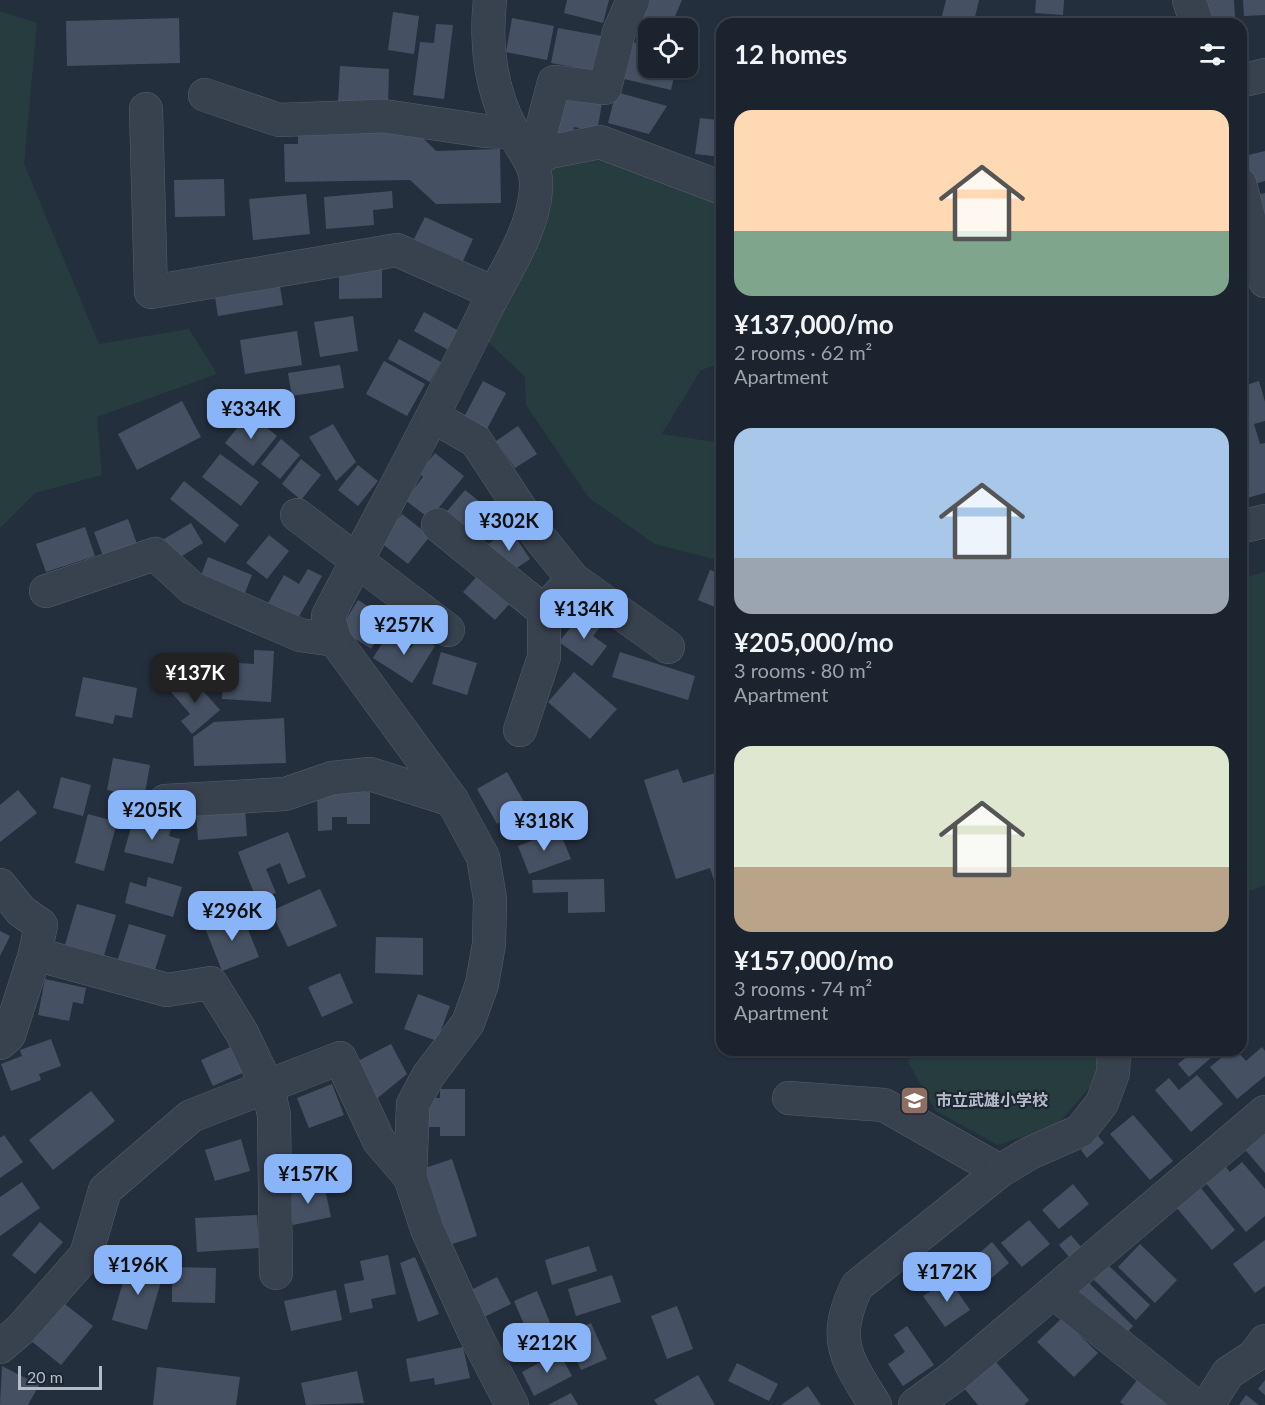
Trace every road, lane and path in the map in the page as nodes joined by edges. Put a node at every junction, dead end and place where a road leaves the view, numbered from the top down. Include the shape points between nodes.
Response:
1 (490, 0) edge
2 (633, 0) edge
3 (1189, 0) edge
4 (1195, 18) edge
5 (1265, 75) edge
6 (1247, 79) edge
7 (205, 95) dead end
8 (146, 109) dead end
9 (512, 132) junction
10 (533, 162) junction
11 (716, 186) edge
12 (1247, 211) edge
13 (1265, 280) edge
14 (494, 293) junction
15 (434, 417) junction
16 (297, 515) dead end
17 (1265, 521) edge
18 (438, 525) dead end
19 (1247, 525) edge
20 (357, 560) junction
21 (573, 579) junction
22 (46, 591) dead end
23 (544, 611) junction
24 (448, 630) dead end
25 (335, 640) junction
26 (668, 647) dead end
27 (520, 730) dead end
28 (452, 800) junction
29 (165, 801) dead end
30 (0, 885) edge
31 (35, 954) junction
32 (0, 1043) edge
33 (1114, 1056) edge
34 (268, 1088) junction
35 (789, 1098) dead end
36 (1265, 1112) edge
37 (1000, 1171) junction
38 (410, 1177) junction
39 (276, 1273) dead end
40 (1053, 1293) junction
41 (1265, 1341) edge
42 (0, 1347) edge
43 (512, 1405) edge
44 (875, 1405) edge
45 (915, 1405) edge
46 (1194, 1405) edge
47 (1208, 1405) edge

1 - 9 street via 487,30 494,84
2 - 10 street via 619,32 605,88 554,81
3 - 4 street
5 - 6 street
7 - 9 street via 279,120 384,116
8 - 14 street via 152,292 397,250
9 - 10 street
10 - 11 street via 549,152 600,142
10 - 14 street via 536,188 530,225
12 - 13 street
14 - 15 street
15 - 20 street
15 - 21 street via 476,441 539,537
16 - 20 street
17 - 19 street
18 - 23 street
20 - 24 street
20 - 25 street via 328,616
21 - 23 street
21 - 26 street
22 - 25 street via 155,554 192,588 300,635
23 - 27 street via 544,657
25 - 28 street
28 - 29 street via 370,774 332,778 285,794
28 - 38 street via 483,857 490,899 489,944 482,984 468,1023 412,1104
30 - 31 street via 21,911 41,925
31 - 32 street via 9,1035
31 - 34 street via 167,990 212,983
33 - 37 street via 1113,1073 1102,1103 1080,1131
34 - 38 street via 340,1058 379,1141
34 - 39 street via 274,1114
34 - 42 street via 191,1116 105,1190 86,1255 20,1330
35 - 37 street via 884,1105
36 - 40 street
37 - 44 street via 858,1286 845,1311 842,1338 850,1365
38 - 43 street via 427,1229
40 - 45 street
40 - 46 street
41 - 47 street via 1254,1356 1228,1373

